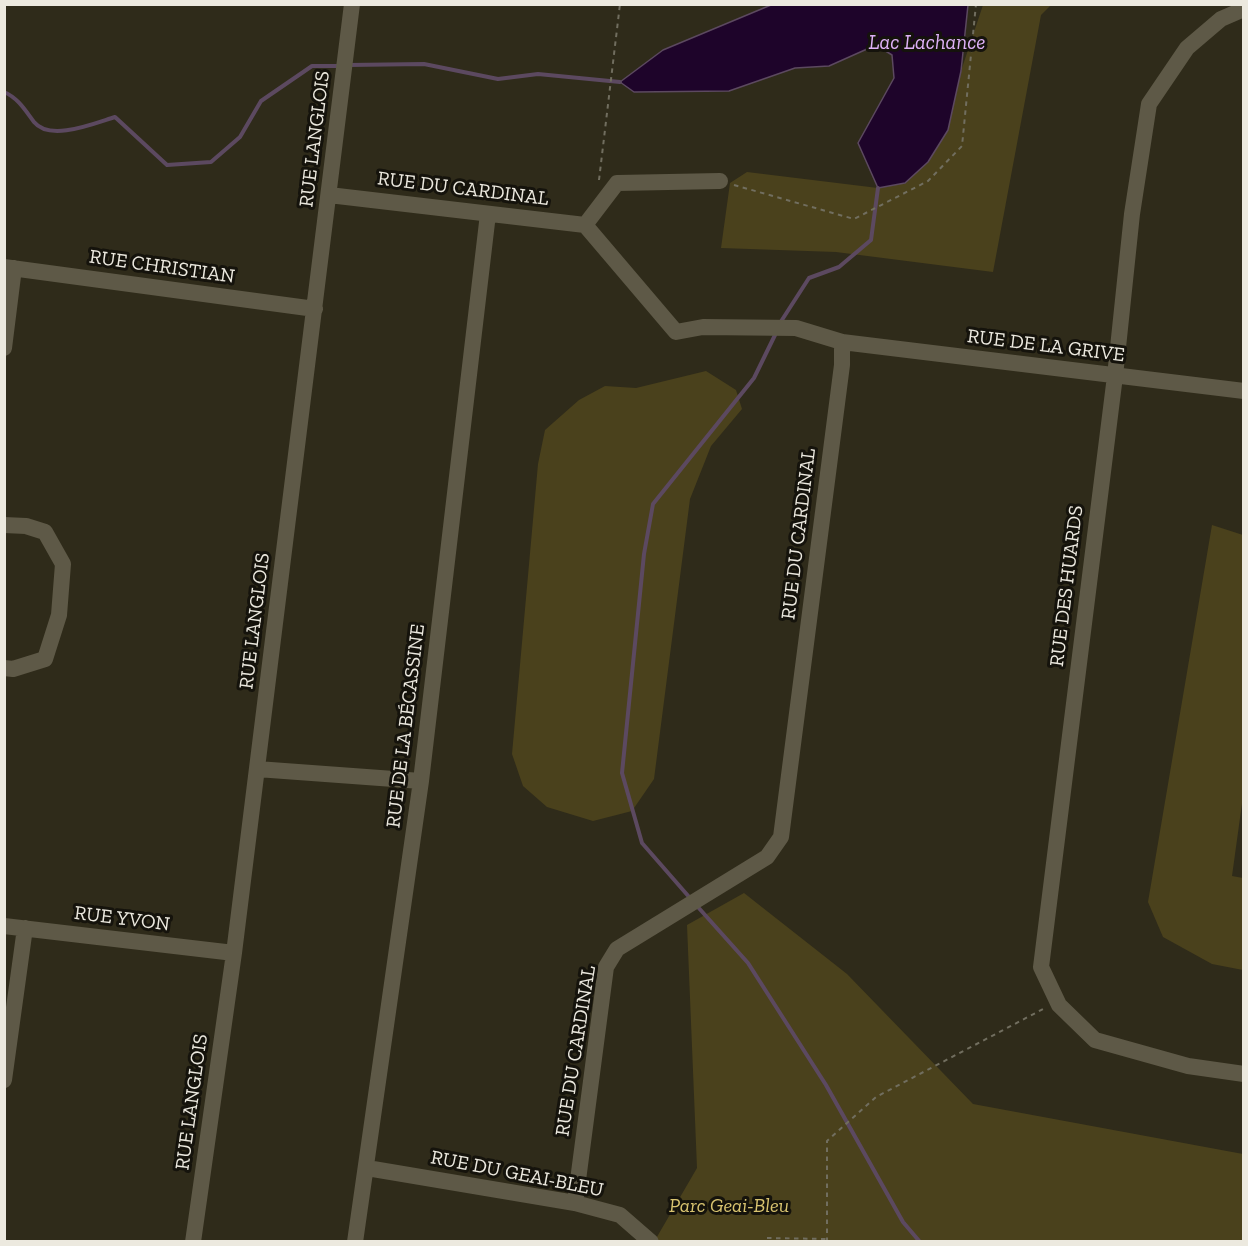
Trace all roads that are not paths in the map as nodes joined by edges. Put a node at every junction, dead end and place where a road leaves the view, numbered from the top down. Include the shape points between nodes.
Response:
1 (352, 4) edge
2 (1244, 9) edge
3 (720, 181) road end
4 (329, 195) junction
5 (488, 214) junction
6 (585, 225) junction
7 (9, 268) edge
8 (315, 309) junction
9 (842, 342) junction
10 (4, 348) edge
11 (1114, 376) junction
12 (1244, 392) edge
13 (4, 525) edge
14 (4, 668) edge
15 (257, 769) junction
16 (421, 782) junction
17 (4, 926) edge
18 (25, 928) junction
19 (234, 953) junction
20 (1244, 1074) edge
21 (4, 1080) edge
22 (367, 1168) junction
23 (575, 1203) junction
24 (193, 1242) edge
25 (356, 1242) edge
26 (651, 1242) edge

1 - 4 street, RUE LANGLOIS
2 - 11 street, RUE DES HUARDS via 1221,19 1187,48 1149,104
3 - 6 street via 617,183
4 - 5 street, RUE DU CARDINAL
4 - 8 street, RUE LANGLOIS
5 - 6 street, RUE DU CARDINAL
5 - 16 street, RUE DE LA BÉCASSINE
6 - 9 street via 676,332 703,327 796,328
7 - 8 street, RUE CHRISTIAN
7 - 10 street
8 - 15 street, RUE LANGLOIS
9 - 11 street, RUE DE LA GRIVE
9 - 23 street, RUE DU CARDINAL via 781,837 767,857 617,949 606,967
11 - 12 street, RUE DE LA GRIVE
11 - 20 street, RUE DES HUARDS via 1041,967 1057,1001 1095,1040 1188,1066
13 - 14 street via 45,532 63,564 59,615 45,659
15 - 16 street
15 - 19 street, RUE LANGLOIS
16 - 22 street, RUE DE LA BÉCASSINE
17 - 18 street, RUE YVON
18 - 19 street, RUE YVON
18 - 21 street
19 - 24 street, RUE LANGLOIS
22 - 23 street, RUE DU GEAI-BLEU
22 - 25 street, RUE DE LA BÉCASSINE
23 - 26 street, RUE DU GEAI-BLEU via 620,1215

